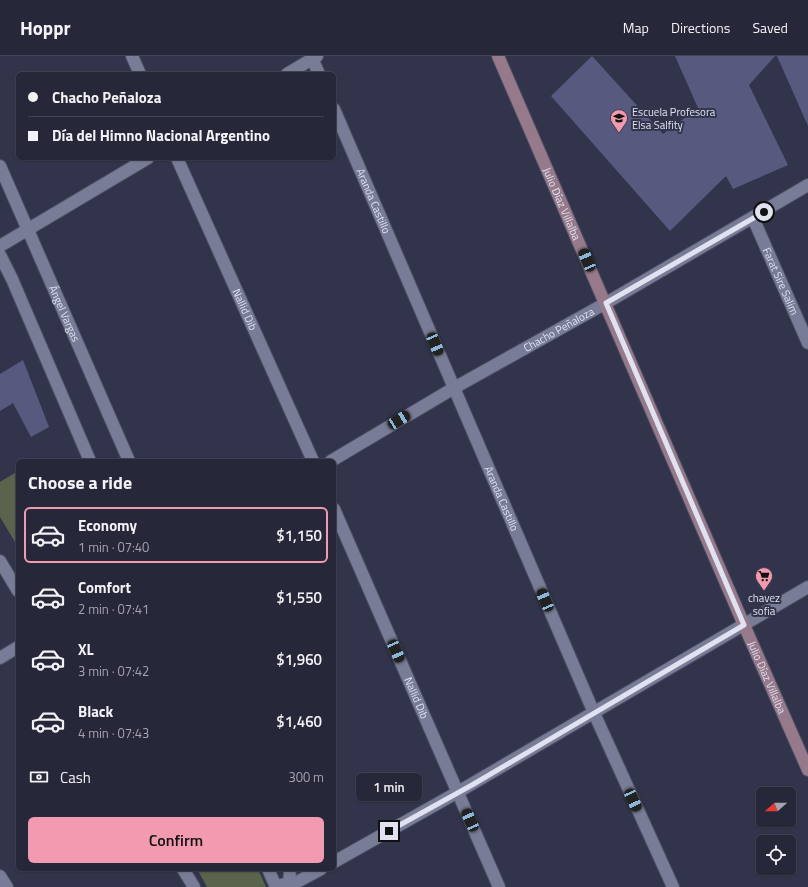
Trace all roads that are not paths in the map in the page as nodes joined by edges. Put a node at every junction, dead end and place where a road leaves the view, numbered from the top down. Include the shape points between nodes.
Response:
1 (132, 56) edge
2 (498, 56) edge
3 (313, 57) edge
4 (139, 72) edge
5 (290, 72) edge
6 (318, 72) edge
7 (336, 114) edge
8 (145, 160) edge
9 (178, 160) edge
10 (0, 166) edge
11 (808, 185) edge
12 (753, 218) junction
13 (28, 230) junction
14 (0, 246) edge
15 (0, 254) edge
16 (606, 303) junction
17 (808, 343) edge
18 (454, 388) junction
19 (89, 459) edge
20 (128, 459) edge
21 (312, 459) edge
22 (333, 459) edge
23 (336, 514) edge
24 (0, 561) edge
25 (16, 587) edge
26 (808, 587) edge
27 (744, 625) junction
28 (16, 648) edge
29 (0, 658) edge
30 (594, 713) junction
31 (808, 770) edge
32 (458, 792) junction
33 (336, 861) edge
34 (184, 871) edge
35 (269, 871) edge
36 (290, 871) edge
37 (317, 871) edge
38 (0, 876) edge
39 (276, 886) edge
40 (289, 886) edge
41 (7, 887) edge
42 (194, 887) edge
43 (499, 887) edge
44 (673, 887) edge

1 - 4 street
2 - 16 street, Julio Díaz Villalba
3 - 5 street
3 - 6 street
7 - 18 street, Aranda Castillo
8 - 13 street
9 - 21 street, Nallid Dib
10 - 13 street, Ángel Vargas
11 - 12 street, Chacho Peñaloza
12 - 16 street, Chacho Peñaloza
12 - 17 street, Farat Sire Salim
13 - 14 street
13 - 20 street, Ángel Vargas
15 - 19 street
16 - 18 street, Chacho Peñaloza
16 - 27 street, Julio Díaz Villalba
18 - 22 street, Chacho Peñaloza
18 - 30 street, Aranda Castillo
23 - 32 street, Nallid Dib
24 - 25 street
26 - 27 street
27 - 30 street
27 - 31 street, Julio Díaz Villalba
28 - 29 street
30 - 32 street
30 - 44 street, Aranda Castillo
32 - 33 street
32 - 43 street, Nallid Dib
34 - 42 street
35 - 39 street
36 - 40 street
37 - 40 street
38 - 41 street
39 - 40 street

